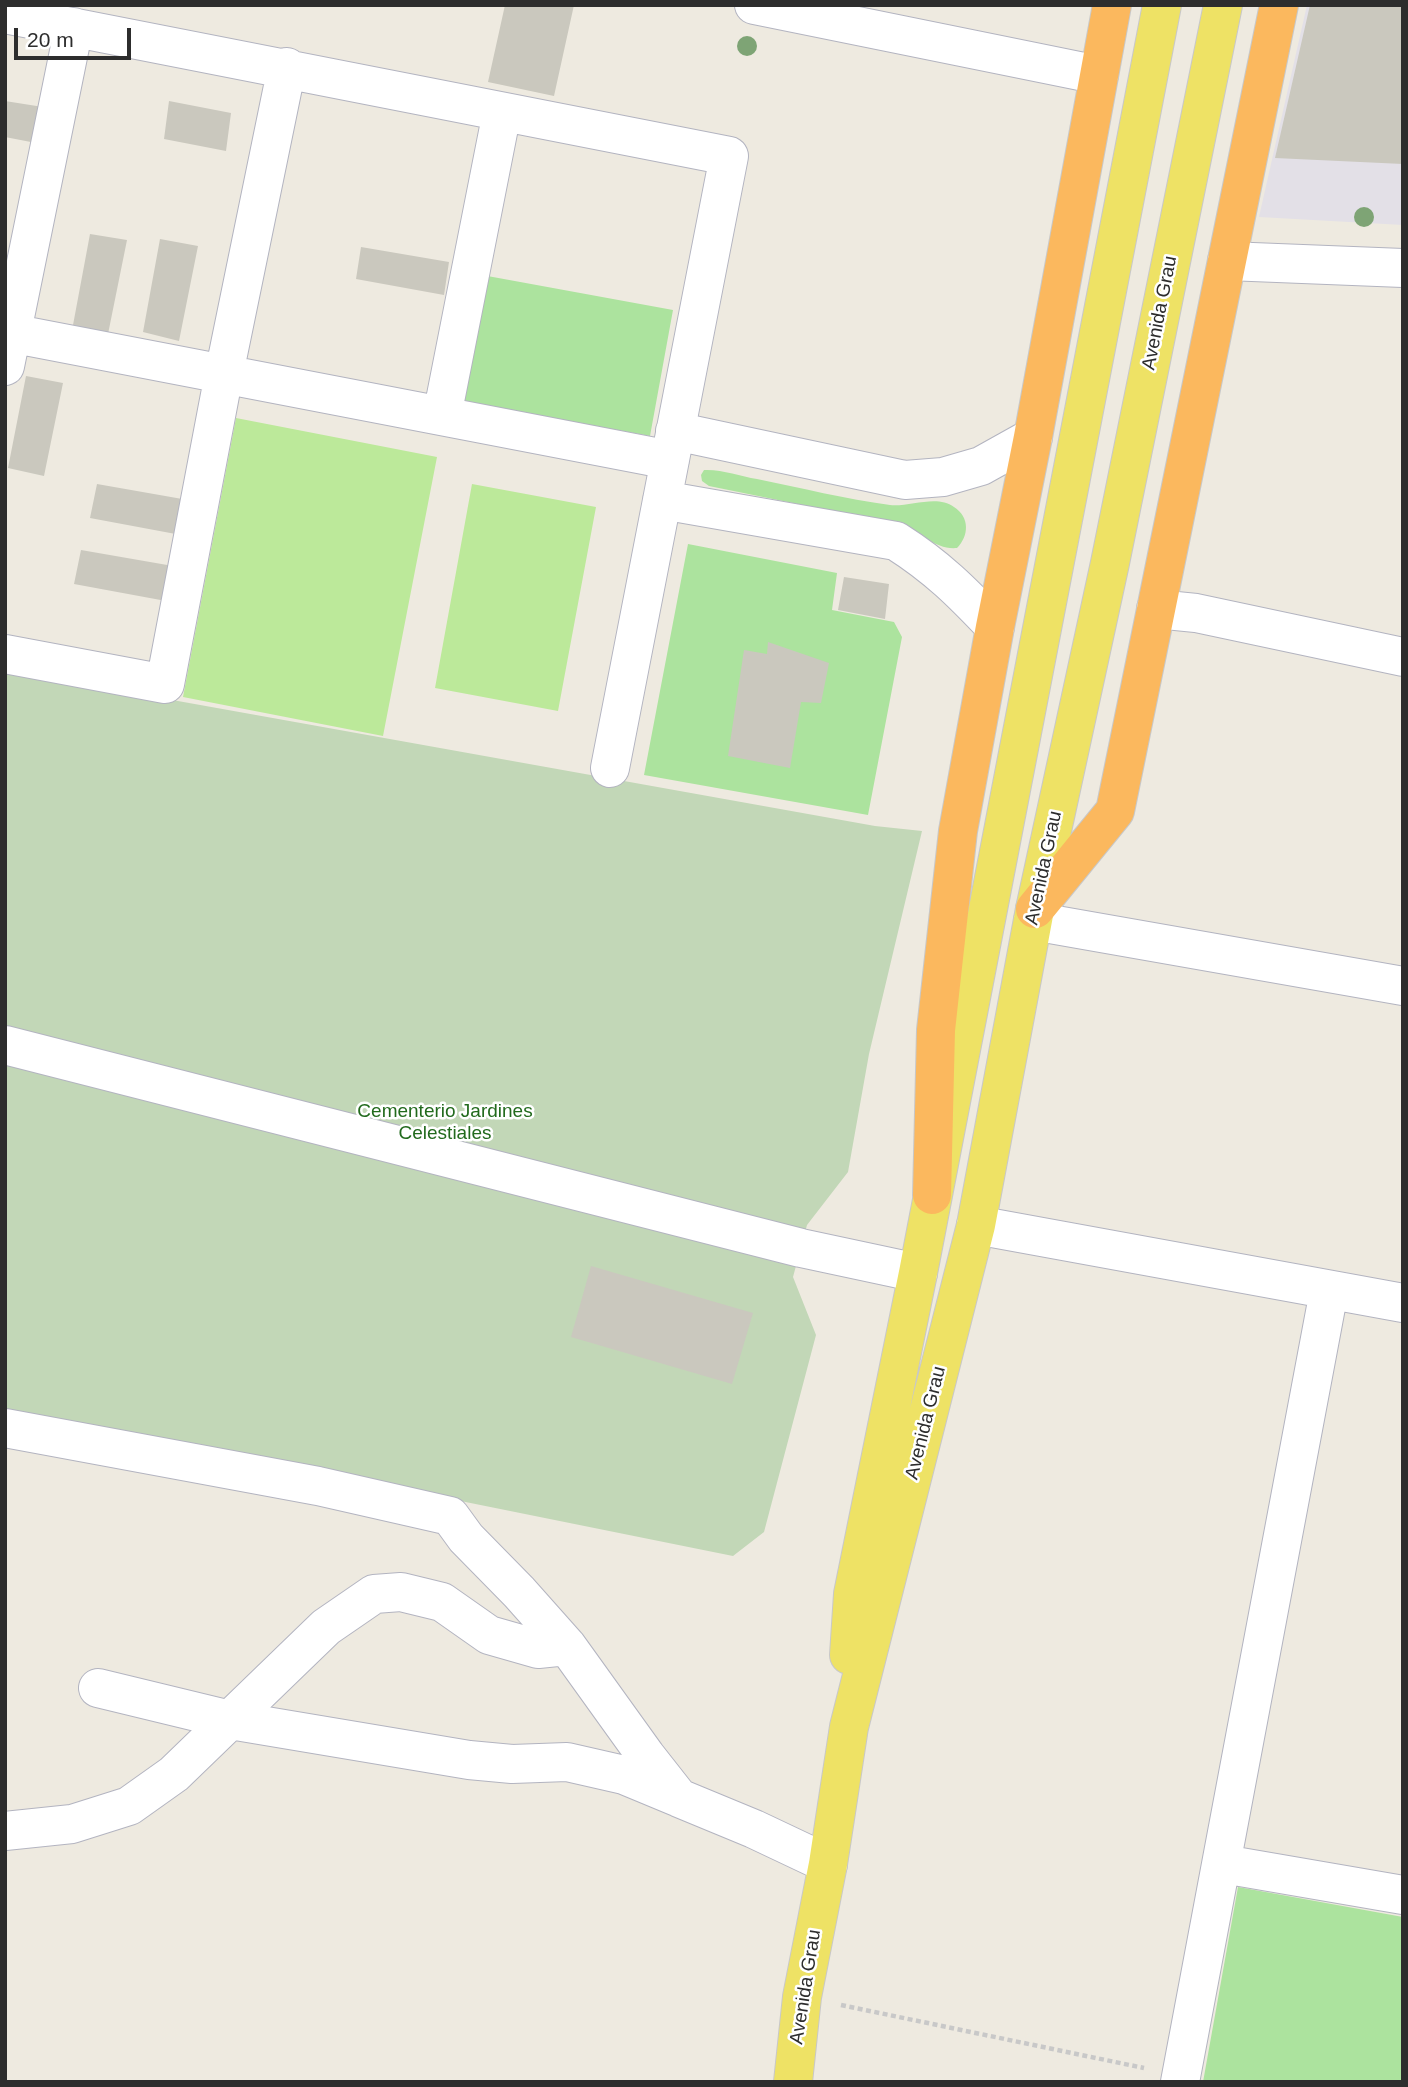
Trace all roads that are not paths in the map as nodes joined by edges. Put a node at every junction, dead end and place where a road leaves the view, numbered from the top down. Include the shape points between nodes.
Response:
1 (754, 5) edge
2 (1112, 5) edge
3 (1162, 5) edge
4 (1223, 5) edge
5 (1279, 5) edge
6 (5, 13) edge
7 (74, 27) junction
8 (287, 67) junction
9 (1099, 75) junction
10 (502, 112) junction
11 (1227, 261) junction
12 (1403, 268) edge
13 (7, 344) edge
14 (224, 374) junction
15 (442, 416) junction
16 (1033, 437) junction
17 (673, 445) junction
18 (662, 500) junction
19 (1156, 609) junction
20 (995, 627) junction
21 (5, 654) edge
22 (1403, 657) edge
23 (610, 768) dead end
24 (1034, 915) junction
25 (1403, 986) edge
26 (5, 1045) edge
27 (932, 1195) junction
28 (976, 1225) junction
29 (918, 1273) junction
30 (1329, 1291) junction
31 (1403, 1303) edge
32 (5, 1428) edge
33 (567, 1646) junction
34 (98, 1688) dead end
35 (230, 1720) junction
36 (849, 1727) junction
37 (679, 1798) junction
38 (5, 1831) edge
39 (828, 1864) junction
40 (1223, 1864) junction
41 (1403, 1895) edge
42 (1181, 2079) edge
43 (793, 2082) edge

1 - 9 street
2 - 9 highway
3 - 27 main road, Avenida Grau
4 - 24 main road, Avenida Grau
5 - 11 highway
6 - 7 street
7 - 8 street
7 - 13 street
8 - 10 street
8 - 14 street
9 - 16 highway
10 - 15 street
10 - 17 street via 729,156
11 - 12 street
11 - 19 highway
13 - 14 street
14 - 15 street
14 - 21 street via 165,684
15 - 17 street
16 - 17 street via 981,466 943,477 905,480
16 - 20 highway
17 - 18 street
18 - 20 street via 896,541 938,570
18 - 23 street
19 - 22 street via 1196,613
19 - 24 highway via 1115,811
20 - 27 highway via 955,858 936,1030
24 - 25 street
24 - 28 main road, Avenida Grau
26 - 29 street via 787,1245
27 - 29 main road, Avenida Grau
28 - 30 street
28 - 36 main road, Avenida Grau
29 - 36 main road, Avenida Grau via 853,1594
30 - 31 street
30 - 40 street
32 - 33 street via 318,1486 450,1516
33 - 35 street via 538,1649 489,1635 442,1602 401,1591 374,1594 326,1627
33 - 37 street
34 - 35 street
35 - 37 street via 469,1760 567,1762 624,1775
35 - 38 street via 174,1774 129,1806 72,1824
36 - 39 main road, Avenida Grau
37 - 39 street
39 - 43 main road, Avenida Grau via 802,1997
40 - 41 street
40 - 42 street

